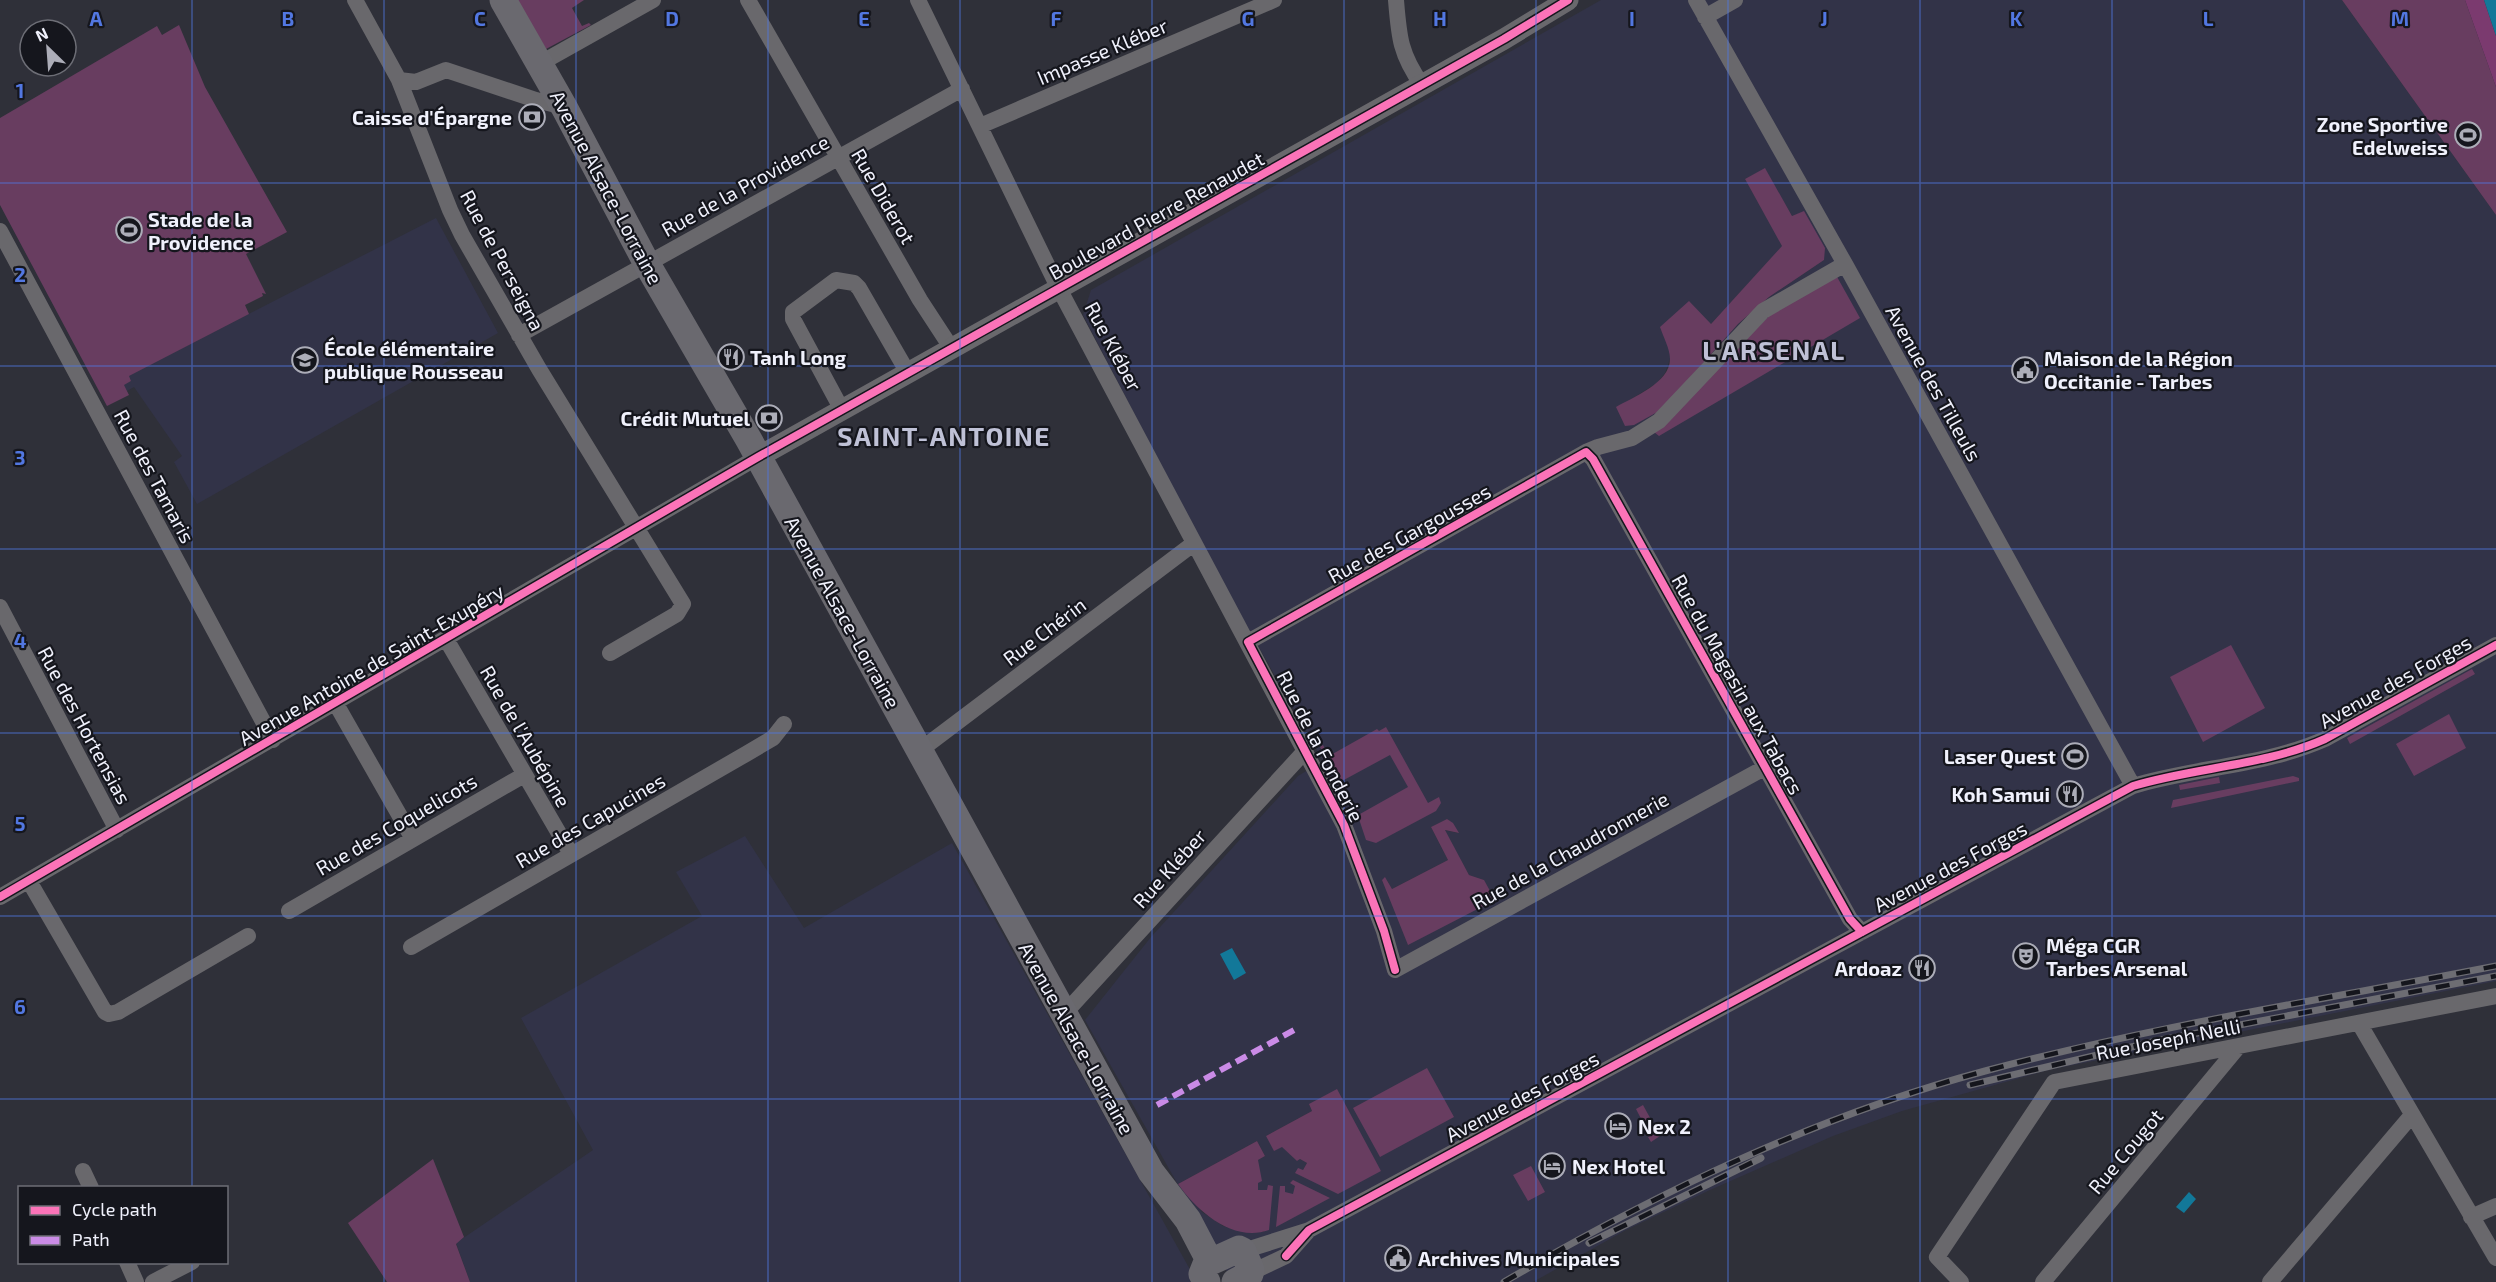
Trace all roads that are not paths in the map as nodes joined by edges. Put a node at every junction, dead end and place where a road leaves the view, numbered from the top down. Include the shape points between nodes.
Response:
1 (355, 0) edge
2 (503, 0) edge
3 (653, 0) edge
4 (748, 0) edge
5 (918, 0) edge
6 (1274, 0) edge
7 (1396, 0) edge
8 (1568, 0) edge
9 (1696, 0) edge
10 (1735, 0) edge
11 (1705, 17) junction
12 (539, 63) junction
13 (399, 80) junction
14 (1422, 85) junction
15 (962, 89) junction
16 (564, 107) junction
17 (980, 126) junction
18 (838, 157) junction
19 (0, 231) edge
20 (647, 264) junction
21 (1845, 264) junction
22 (1060, 288) junction
23 (519, 335) junction
24 (952, 349) junction
25 (908, 373) junction
26 (842, 410) junction
27 (1586, 452) junction
28 (758, 457) junction
29 (638, 528) junction
30 (1193, 544) junction
31 (0, 607) edge
32 (446, 639) junction
33 (1248, 642) junction
34 (2496, 645) edge
35 (610, 653) dead end
36 (336, 704) junction
37 (784, 724) dead end
38 (273, 740) junction
39 (919, 751) junction
40 (1305, 751) junction
41 (1766, 767) junction
42 (524, 775) junction
43 (2133, 786) junction
44 (117, 830) junction
45 (412, 839) junction
46 (571, 854) junction
47 (29, 881) junction
48 (0, 897) edge
49 (289, 911) dead end
50 (1862, 932) junction
51 (248, 936) dead end
52 (411, 947) dead end
53 (1395, 970) joint
54 (2496, 996) edge
55 (1064, 1014) junction
56 (2359, 1023) junction
57 (2239, 1046) junction
58 (2412, 1115) junction
59 (83, 1172) dead end
60 (90, 1186) edge
61 (2496, 1206) edge
62 (2471, 1217) junction
63 (1309, 1230) junction
64 (2496, 1258) edge
65 (127, 1264) edge
66 (190, 1264) edge
67 (1222, 1270) edge
68 (1958, 1281) edge
69 (136, 1282) edge
70 (153, 1282) edge
71 (2043, 1282) edge
72 (2270, 1282) edge

1 - 13 street, Rue de Perseigna
2 - 12 main road, Avenue Alsace-Lorraine
3 - 12 street
4 - 18 street, Rue Diderot
5 - 15 street, Rue Kléber
6 - 17 street, Impasse Kléber
7 - 14 street via 1399,38
8 - 14 street, Boulevard Pierre Renaudet
9 - 11 street, Avenue des Tilleuls
10 - 11 street
11 - 21 street, Avenue des Tilleuls
12 - 16 main road, Avenue Alsace-Lorraine
13 - 16 street via 416,82 446,70
13 - 23 street, Rue de Perseigna via 450,210
14 - 22 street, Boulevard Pierre Renaudet
15 - 17 street, Rue Kléber
15 - 18 street, Rue de la Providence
16 - 20 main road, Avenue Alsace-Lorraine
17 - 22 street, Rue Kléber
18 - 20 street, Rue de la Providence
18 - 24 street, Rue Diderot
19 - 38 street, Rue des Tamaris
20 - 23 street, Rue de la Providence
20 - 28 main road, Avenue Alsace-Lorraine
21 - 27 street, Rue des Gargousses via 1763,311 1659,422 1632,438
21 - 43 street, Avenue des Tilleuls
22 - 24 street, Boulevard Pierre Renaudet
22 - 30 street, Rue Kléber
23 - 29 street, Rue de Perseigna
24 - 25 street, Boulevard Pierre Renaudet
25 - 26 street, Boulevard Pierre Renaudet
25 - 26 street via 859,288 836,280 793,312 793,319
26 - 28 street, Boulevard Pierre Renaudet
27 - 33 street, Rue des Gargousses
27 - 41 street, Rue du Magasin aux Tabacs
28 - 29 street, Avenue Antoine de Saint-Exupéry
28 - 39 main road, Avenue Alsace-Lorraine
29 - 32 street, Avenue Antoine de Saint-Exupéry
29 - 35 street, Rue de Perseigna via 683,604 677,614
30 - 33 street, Rue Kléber
30 - 39 street, Rue Chérin
31 - 44 street, Rue des Hortensias
32 - 36 street, Avenue Antoine de Saint-Exupéry
32 - 42 street, Rue de l'Aubépine
33 - 40 street, Rue de la Fonderie
34 - 43 street, Avenue des Forges via 2297,751
36 - 38 street, Avenue Antoine de Saint-Exupéry
36 - 45 street
37 - 46 street, Rue des Capucines via 773,738
38 - 44 street, Avenue Antoine de Saint-Exupéry
39 - 55 main road, Avenue Alsace-Lorraine
40 - 53 street, Rue de la Fonderie via 1344,825
40 - 55 street, Rue Kléber
41 - 50 street, Rue du Magasin aux Tabacs via 1850,919
41 - 53 street, Rue de la Chaudronnerie
42 - 45 street, Rue des Coquelicots
42 - 46 street, Rue de l'Aubépine
43 - 50 street, Avenue des Forges
44 - 47 street, Avenue Antoine de Saint-Exupéry
45 - 49 street, Rue des Coquelicots
46 - 52 street, Rue des Capucines
47 - 48 street, Avenue Antoine de Saint-Exupéry
47 - 51 street via 109,1014
50 - 63 street, Avenue des Forges
54 - 56 street, Rue Joseph Nelli
55 - 67 main road, Avenue Alsace-Lorraine via 1151,1172
56 - 57 street, Rue Joseph Nelli
56 - 58 street
57 - 68 street, Rue Joseph Nelli via 2054,1082 1937,1257
57 - 71 street, Rue Cougot
58 - 62 street
58 - 72 street
59 - 60 street
61 - 62 street
62 - 64 street
63 - 67 street, Avenue des Forges
63 - 67 street, Avenue des Forges via 1286,1256
65 - 69 street
66 - 70 street

